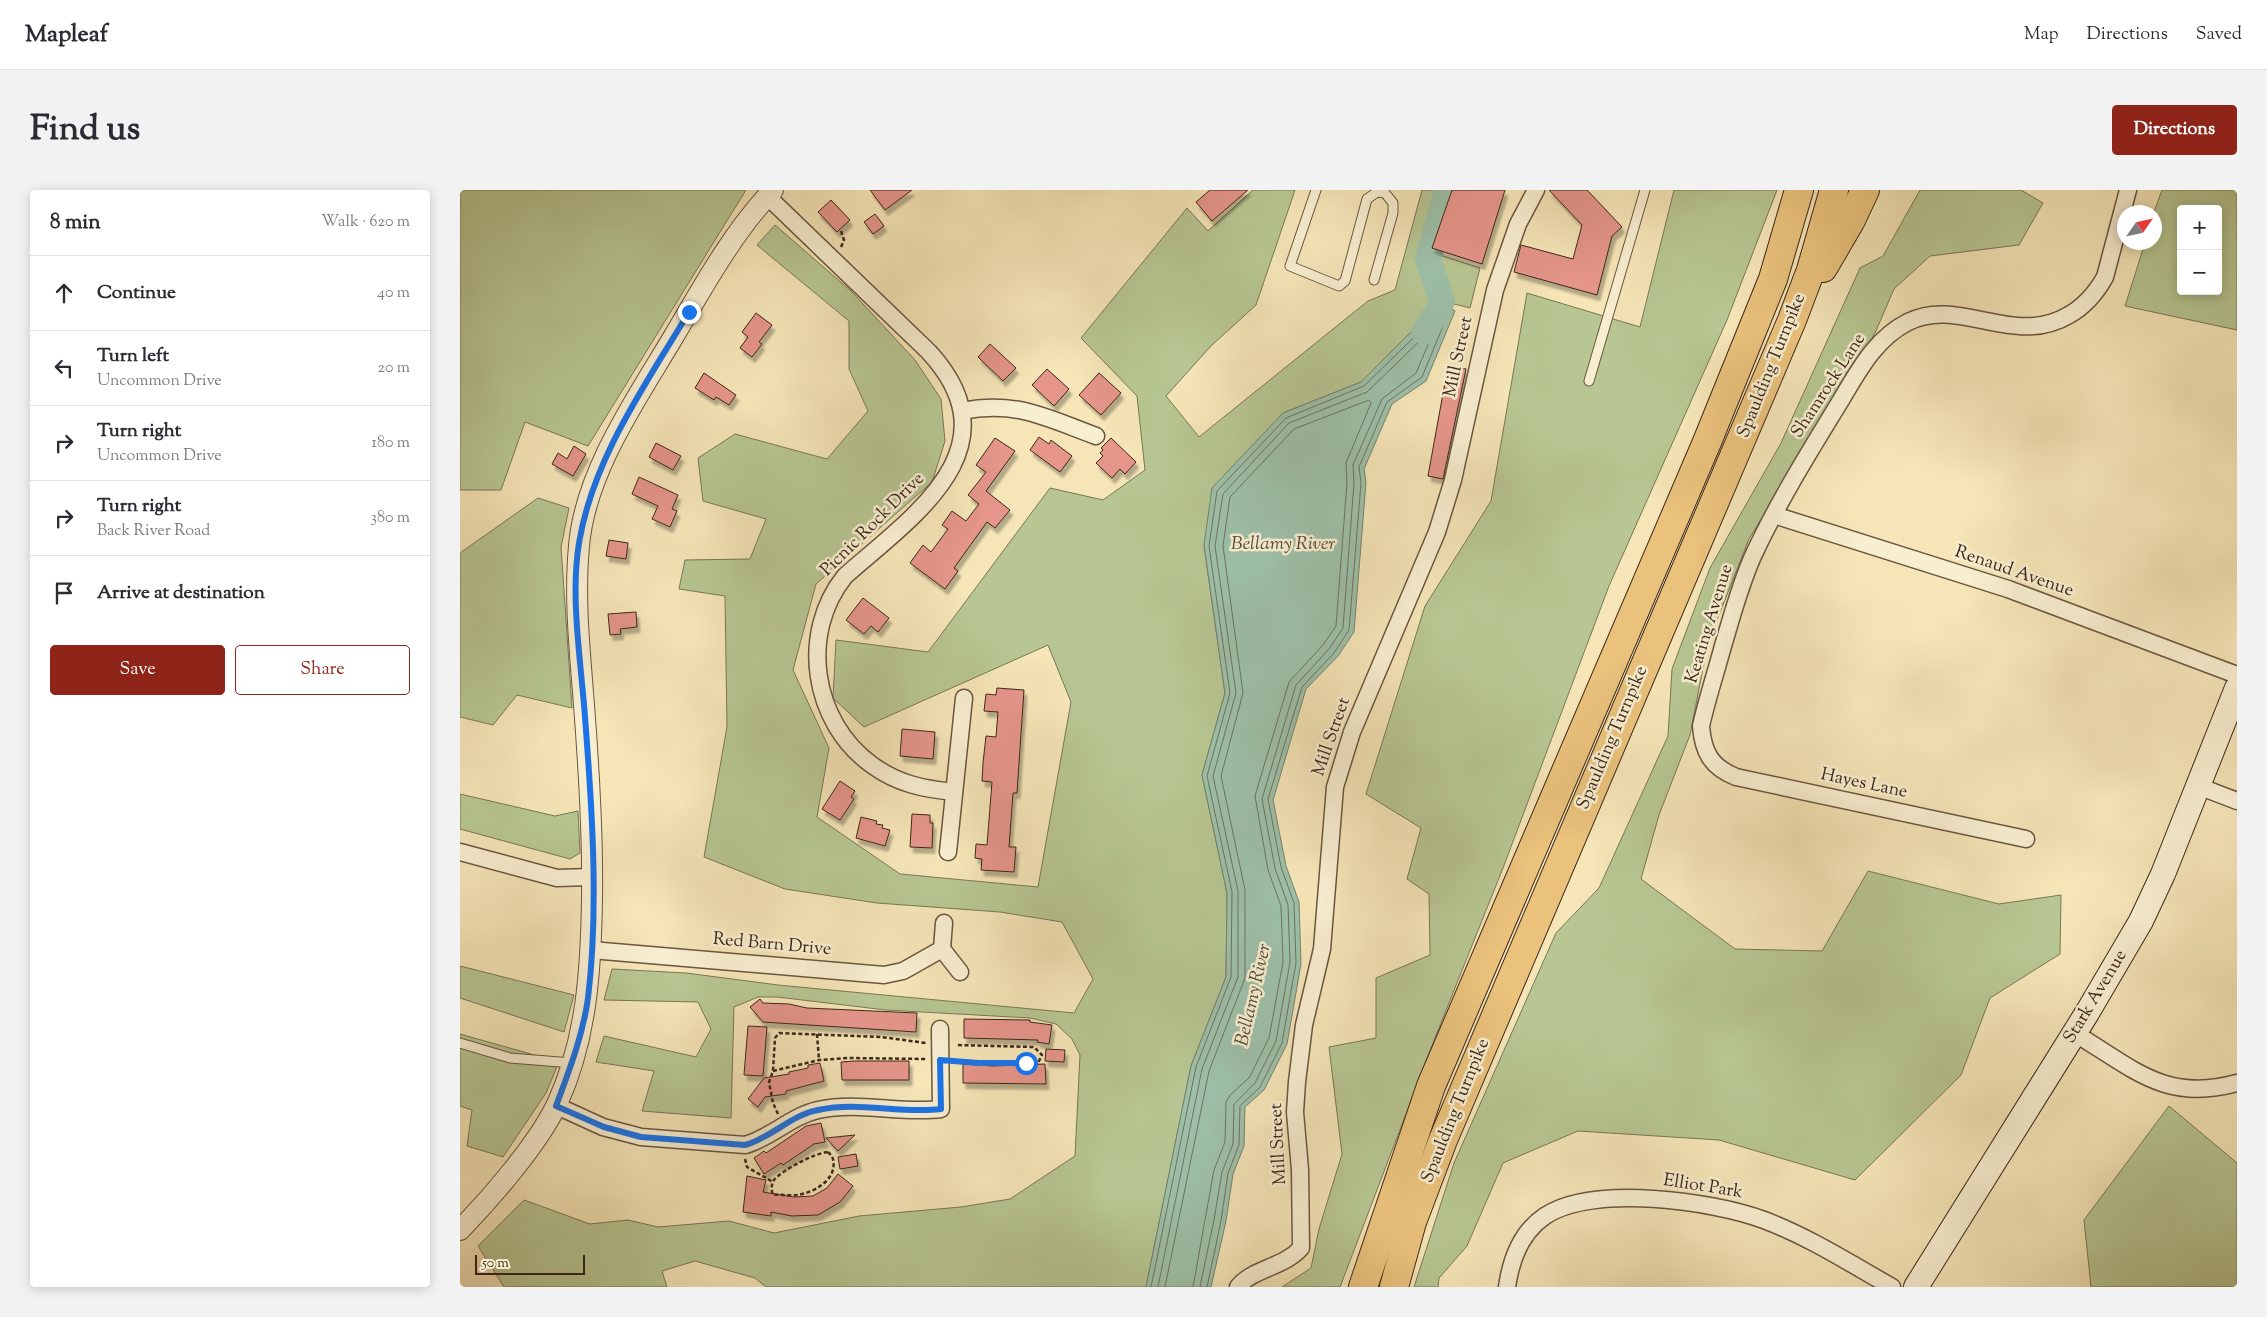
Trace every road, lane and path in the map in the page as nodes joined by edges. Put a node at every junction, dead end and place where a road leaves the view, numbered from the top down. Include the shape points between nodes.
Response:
1 (1316, 190) edge
2 (1536, 190) edge
3 (1645, 190) edge
4 (1798, 190) edge
5 (1834, 190) edge
6 (1865, 190) edge
7 (2128, 190) edge
8 (770, 193) edge
9 (840, 231) dead end
10 (838, 251) dead end
11 (1374, 280) dead end
12 (1792, 320) junction
13 (1589, 381) dead end
14 (962, 411) junction
15 (1096, 436) dead end
16 (1774, 514) junction
17 (2237, 675) edge
18 (2237, 688) edge
19 (964, 698) dead end
20 (1704, 750) joint
21 (2198, 786) junction
22 (954, 792) junction
23 (2237, 801) edge
24 (2026, 839) dead end
25 (460, 852) edge
26 (948, 852) dead end
27 (592, 877) junction
28 (944, 923) dead end
29 (942, 949) junction
30 (591, 950) junction
31 (960, 972) dead end
32 (2074, 1033) junction
33 (817, 1034) junction
34 (460, 1043) edge
35 (940, 1044) junction
36 (819, 1060) junction
37 (572, 1063) junction
38 (774, 1071) junction
39 (2237, 1083) edge
40 (556, 1106) junction
41 (784, 1126) junction
42 (745, 1145) junction
43 (773, 1182) junction
44 (460, 1230) edge
45 (1238, 1287) edge
46 (1363, 1287) edge
47 (1394, 1287) edge
48 (1507, 1287) edge
49 (1892, 1287) edge
50 (1916, 1287) edge

1 - 11 lane via 1290,266 1339,286 1345,281 1367,199 1377,192 1385,193 1393,203 1393,213
2 - 45 street, Mill Street via 1518,224 1495,290 1453,480 1437,532 1352,732 1335,786 1322,949 1304,1025 1297,1082 1295,1112 1301,1248 1285,1262 1250,1277
3 - 13 lane
4 - 46 highway, Spaulding Turnpike via 1773,279 1707,442 1431,1086
5 - 12 highway, Spaulding Turnpike via 1814,261
6 - 12 highway via 1852,220
7 - 16 street, Shamrock Lane via 2111,262 2099,288 2077,310 2046,326 2013,327 1960,316 1925,316 1892,332 1868,358
8 - 14 street, Picnic Rock Drive via 941,366
8 - 27 street via 727,248 633,405 591,492 579,544 577,596 591,788
9 - 10 path via 844,240
12 - 47 highway, Spaulding Turnpike via 1443,1140 1412,1222
14 - 15 street via 984,406 1018,409
14 - 22 street, Picnic Rock Drive via 960,445 949,475 930,500 836,586 820,623 816,658 818,679 830,713 861,755 872,765 918,788
16 - 17 street, Renaud Avenue via 2008,589
16 - 20 street, Keating Avenue via 1742,583 1704,712 1701,726
18 - 21 main road, Stark Avenue
19 - 22 street
20 - 24 street, Hayes Lane via 1716,766 1736,777
21 - 23 street
21 - 32 main road, Stark Avenue via 2140,921
22 - 26 street
25 - 27 street via 557,878
27 - 30 street
28 - 29 street
29 - 30 street, Red Barn Drive via 903,971 884,975
29 - 31 street
30 - 37 street via 588,1000
32 - 39 street via 2154,1081 2170,1087 2204,1089
32 - 50 main road, Stark Avenue
33 - 35 path
33 - 36 path
33 - 38 path via 776,1035
34 - 37 lane via 510,1058
35 - 35 path via 1034,1047 1042,1055 1034,1063 979,1063
35 - 36 path
35 - 41 street via 941,1109 834,1107 815,1110
36 - 38 path
37 - 40 street
38 - 41 path via 769,1077 773,1103
40 - 42 street via 604,1127 641,1137
40 - 44 street via 528,1149
41 - 42 street via 757,1142
42 - 43 path via 747,1168
43 - 43 path via 773,1195 811,1192 831,1176 835,1163 828,1152 815,1154
48 - 49 street, Elliot Park via 1511,1265 1522,1239 1546,1216 1561,1208 1604,1200 1658,1199 1696,1203 1762,1219

